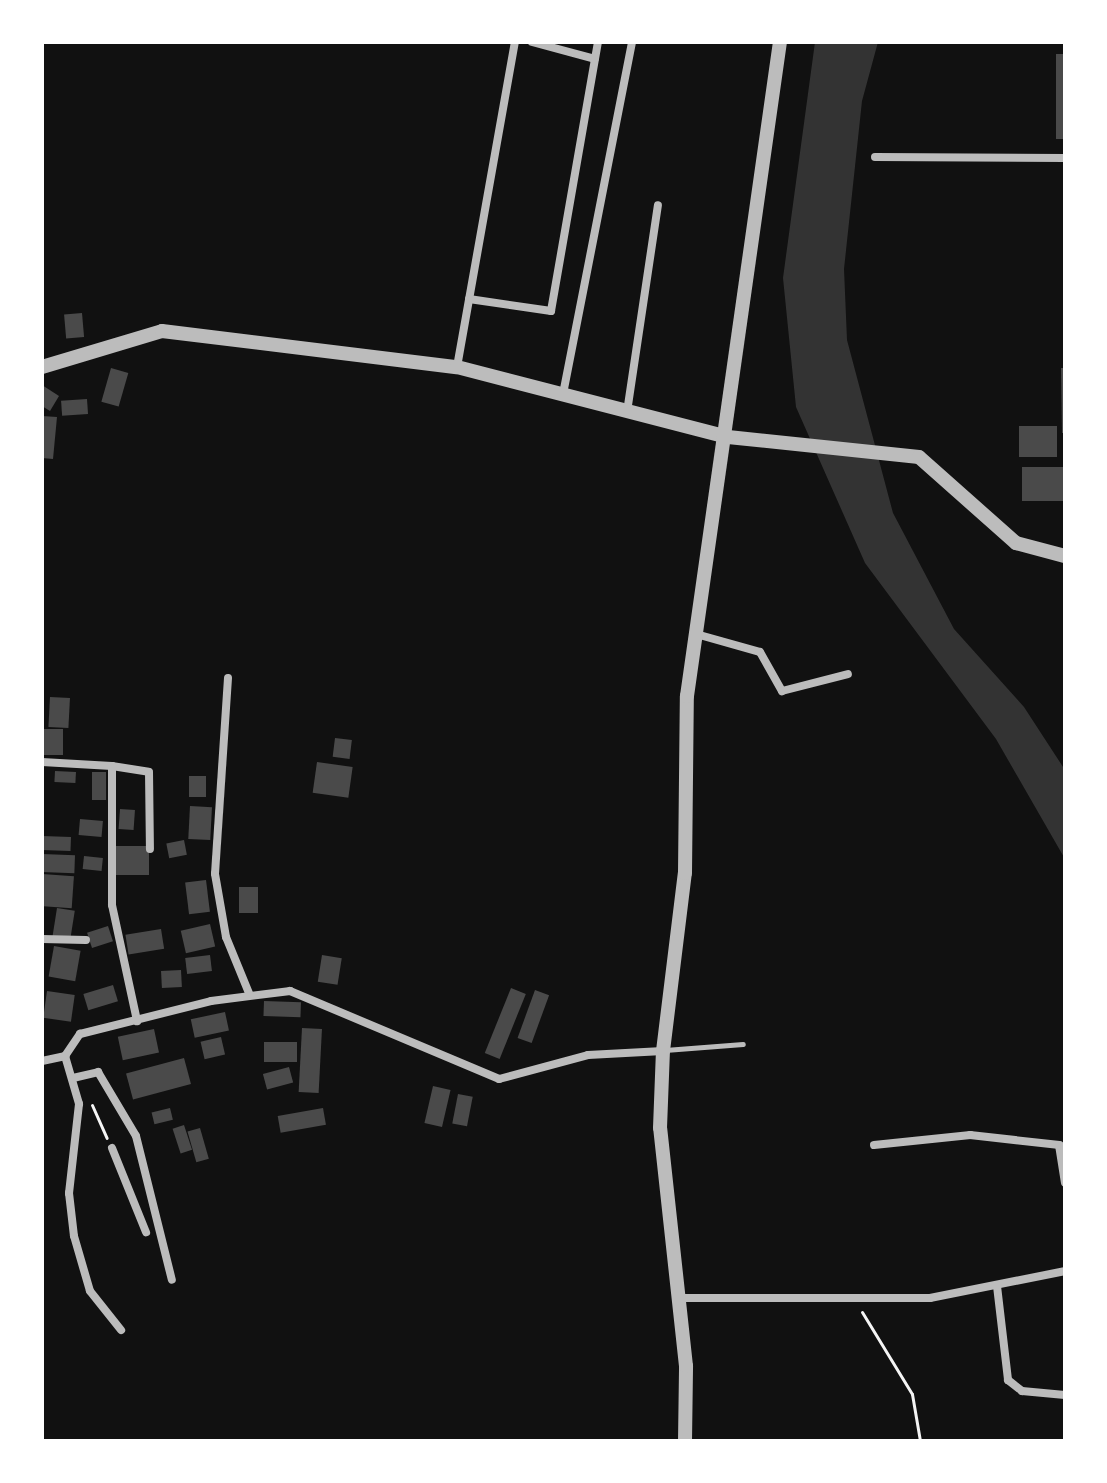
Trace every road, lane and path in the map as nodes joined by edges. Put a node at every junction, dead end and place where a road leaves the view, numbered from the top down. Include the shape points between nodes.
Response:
1 (515, 42) edge
2 (532, 42) edge
3 (598, 42) edge
4 (632, 42) edge
5 (780, 42) edge
6 (595, 59) junction
7 (875, 157) dead end
8 (1065, 158) edge
9 (658, 205) dead end
10 (469, 299) junction
11 (42, 367) edge
12 (457, 367) junction
13 (563, 394) junction
14 (627, 413) junction
15 (728, 437) junction
16 (1065, 556) edge
17 (696, 634) junction
18 (848, 674) dead end
19 (228, 678) dead end
20 (42, 762) edge
21 (112, 766) junction
22 (150, 849) dead end
23 (42, 939) edge
24 (86, 940) dead end
25 (249, 993) junction
26 (137, 1021) junction
27 (743, 1044) dead end
28 (663, 1051) junction
29 (65, 1056) junction
30 (42, 1061) edge
31 (73, 1078) junction
32 (91, 1102) dead end
33 (1062, 1144) edge
34 (874, 1145) dead end
35 (112, 1148) joint
36 (1065, 1183) edge
37 (146, 1232) dead end
38 (1065, 1271) edge
39 (172, 1280) dead end
40 (997, 1286) junction
41 (678, 1298) junction
42 (857, 1298) junction
43 (121, 1330) dead end
44 (1065, 1395) edge
45 (685, 1441) edge
46 (920, 1441) edge

1 - 10 street
2 - 6 street
3 - 6 street
4 - 13 street
5 - 15 street
6 - 10 street via 551,311
7 - 8 street
9 - 14 street
10 - 12 street
11 - 12 street via 162,331
12 - 13 street
13 - 14 street
14 - 15 street
15 - 16 street via 879,448 937,468 1016,543
15 - 17 street
17 - 18 street via 760,652 782,691
17 - 28 street via 685,873
19 - 25 street via 215,874 226,937
20 - 21 street
21 - 22 street via 149,772
21 - 26 street via 112,905
23 - 24 street
25 - 26 street
25 - 28 street via 307,996 499,1079 588,1055
26 - 29 street via 80,1034
27 - 28 lane
28 - 41 street via 660,1128
29 - 30 street
29 - 31 street
31 - 39 street via 98,1072 136,1136
31 - 43 street via 80,1140 70,1213 90,1291
32 - 35 path
33 - 34 street via 970,1135
33 - 36 street
35 - 37 street
38 - 40 street
40 - 42 street via 930,1298
40 - 44 street via 1008,1380 1022,1391
41 - 42 street
41 - 45 street
42 - 46 path via 912,1394

